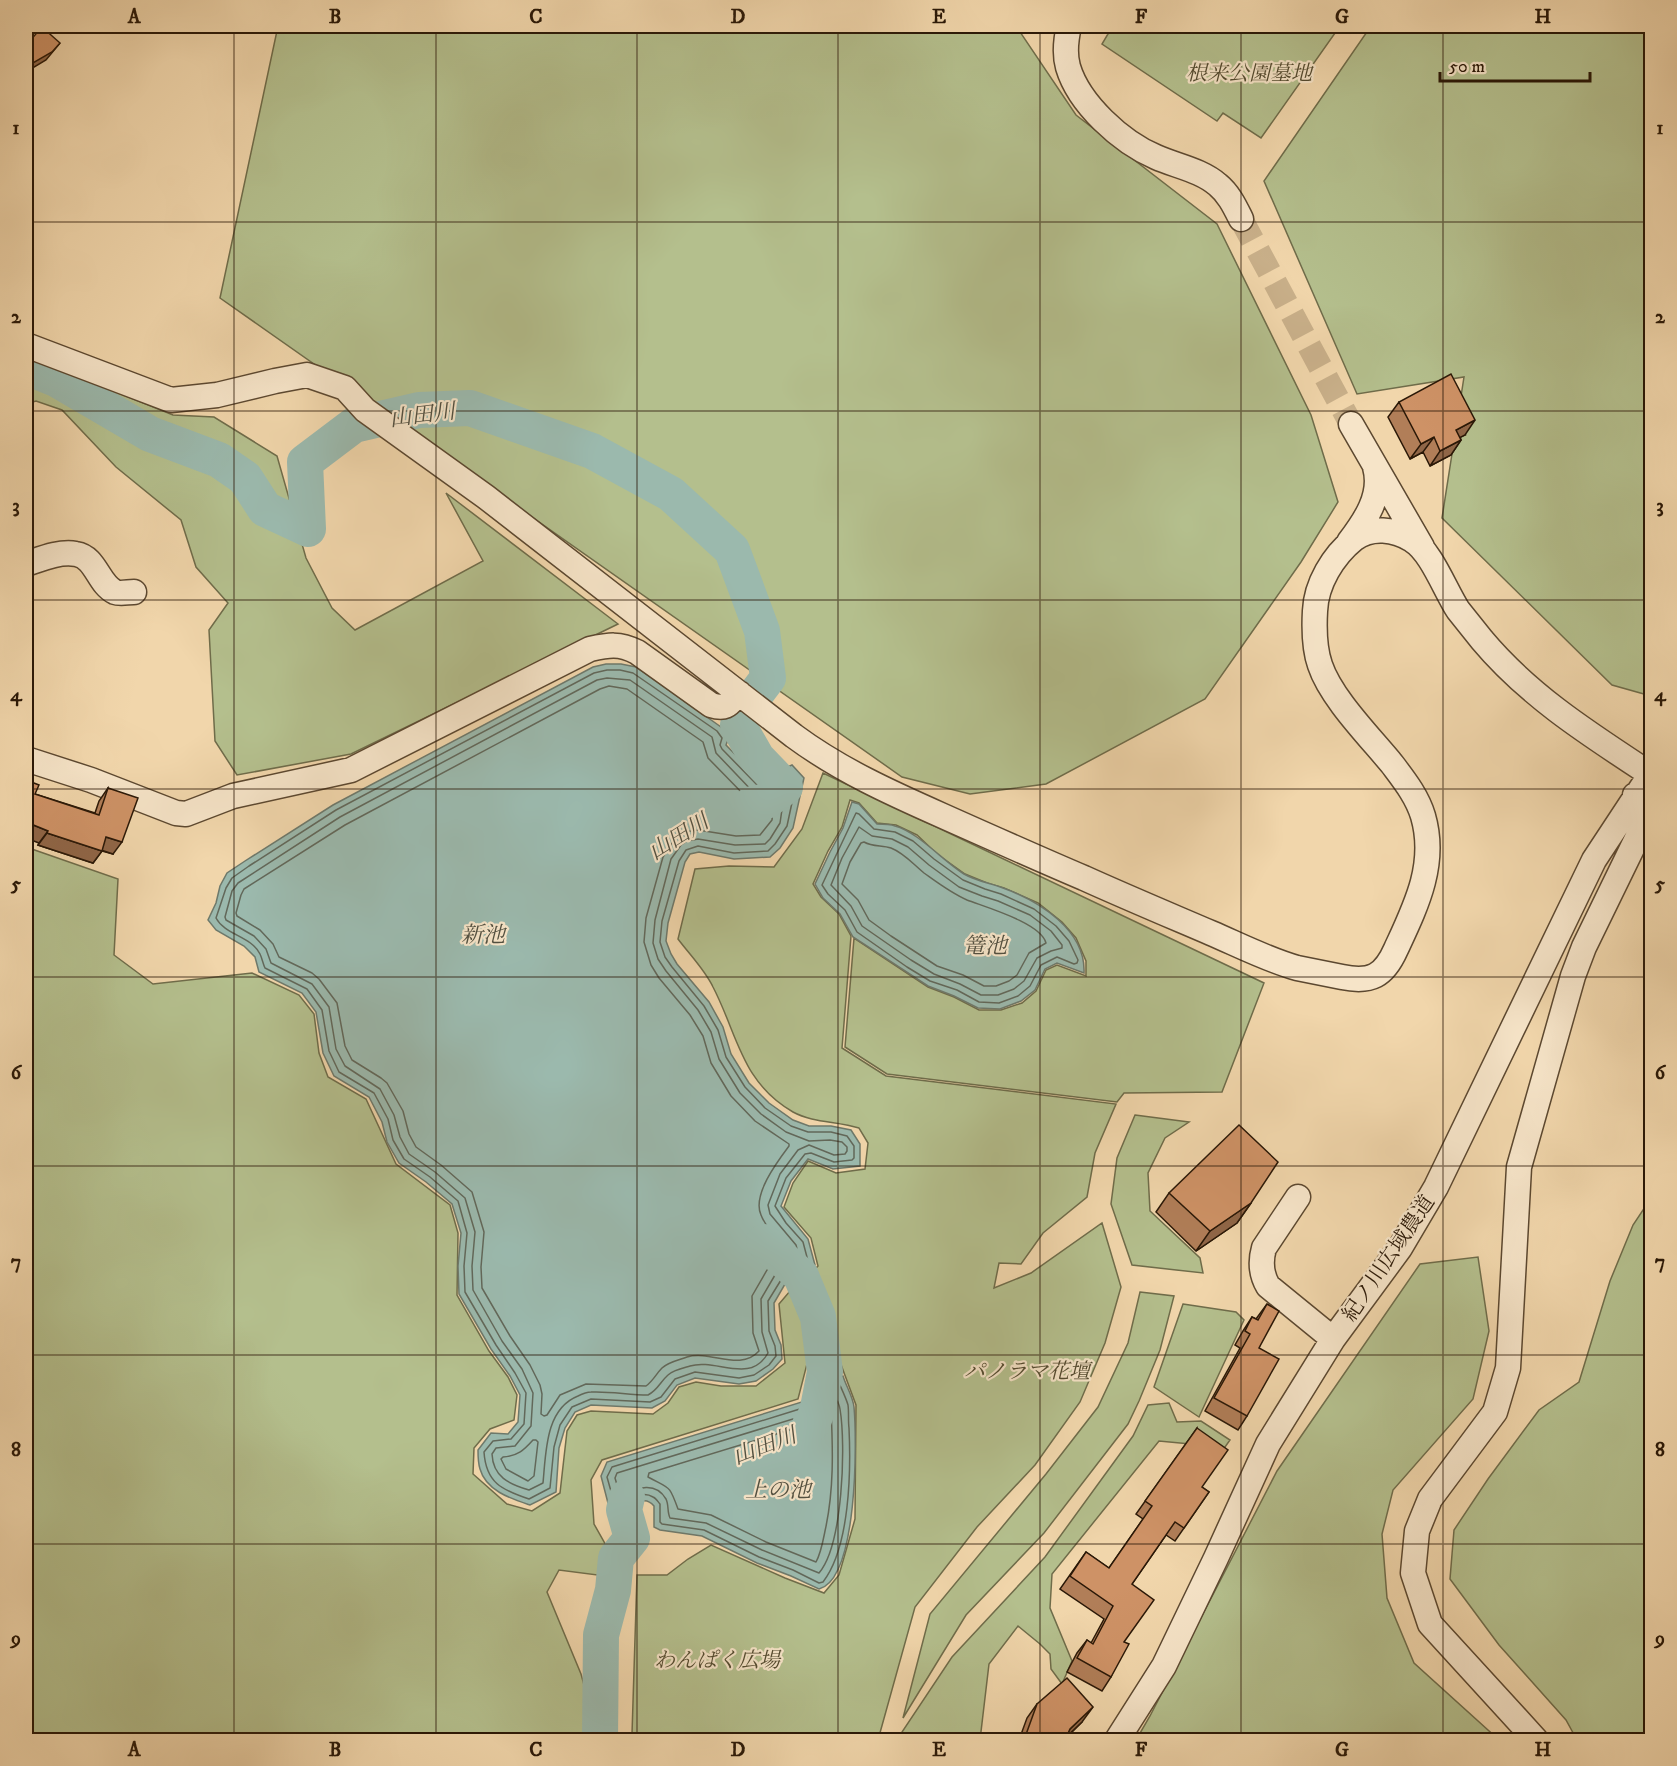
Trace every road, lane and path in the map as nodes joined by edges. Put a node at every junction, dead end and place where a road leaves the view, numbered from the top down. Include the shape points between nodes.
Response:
1 (1069, 26) edge
2 (1241, 219) tunnel mouth
3 (26, 345) edge
4 (1351, 424) tunnel mouth
5 (1374, 464) junction
6 (1422, 547) junction
7 (1344, 549) junction
8 (26, 564) edge
9 (134, 592) dead end
10 (739, 693) junction
11 (26, 759) edge
12 (1651, 773) edge
13 (1635, 795) junction
14 (1298, 1197) dead end
15 (1333, 1339) junction
16 (1117, 1740) edge
17 (1536, 1740) edge

1 - 2 street via 1068,67 1081,93 1101,117 1138,148 1218,184
3 - 10 street via 171,400 217,395 307,375 345,388 365,410 486,497
4 - 5 street
5 - 6 street
5 - 7 street via 1378,487 1373,502
6 - 7 street via 1401,535 1374,530
6 - 12 street via 1458,609 1515,676 1580,729
7 - 10 street via 1327,572 1316,599 1315,634 1320,664 1334,692 1417,800 1427,833 1423,886 1394,955 1385,969 1368,979 1294,967 881,788 827,760
8 - 9 street via 56,555 78,554 117,593
10 - 11 street via 720,708 626,646 590,649 351,770 232,796 186,814
12 - 13 street, 紀ノ川広域農道
13 - 15 street, 紀ノ川広域農道 via 1581,885 1436,1187 1400,1248
13 - 17 street via 1648,814 1580,957 1520,1167 1508,1368 1495,1412 1430,1498 1417,1531 1413,1573 1430,1624
14 - 15 street via 1264,1248 1263,1277 1268,1286
15 - 16 street, 紀ノ川広域農道 via 1268,1444 1164,1666

